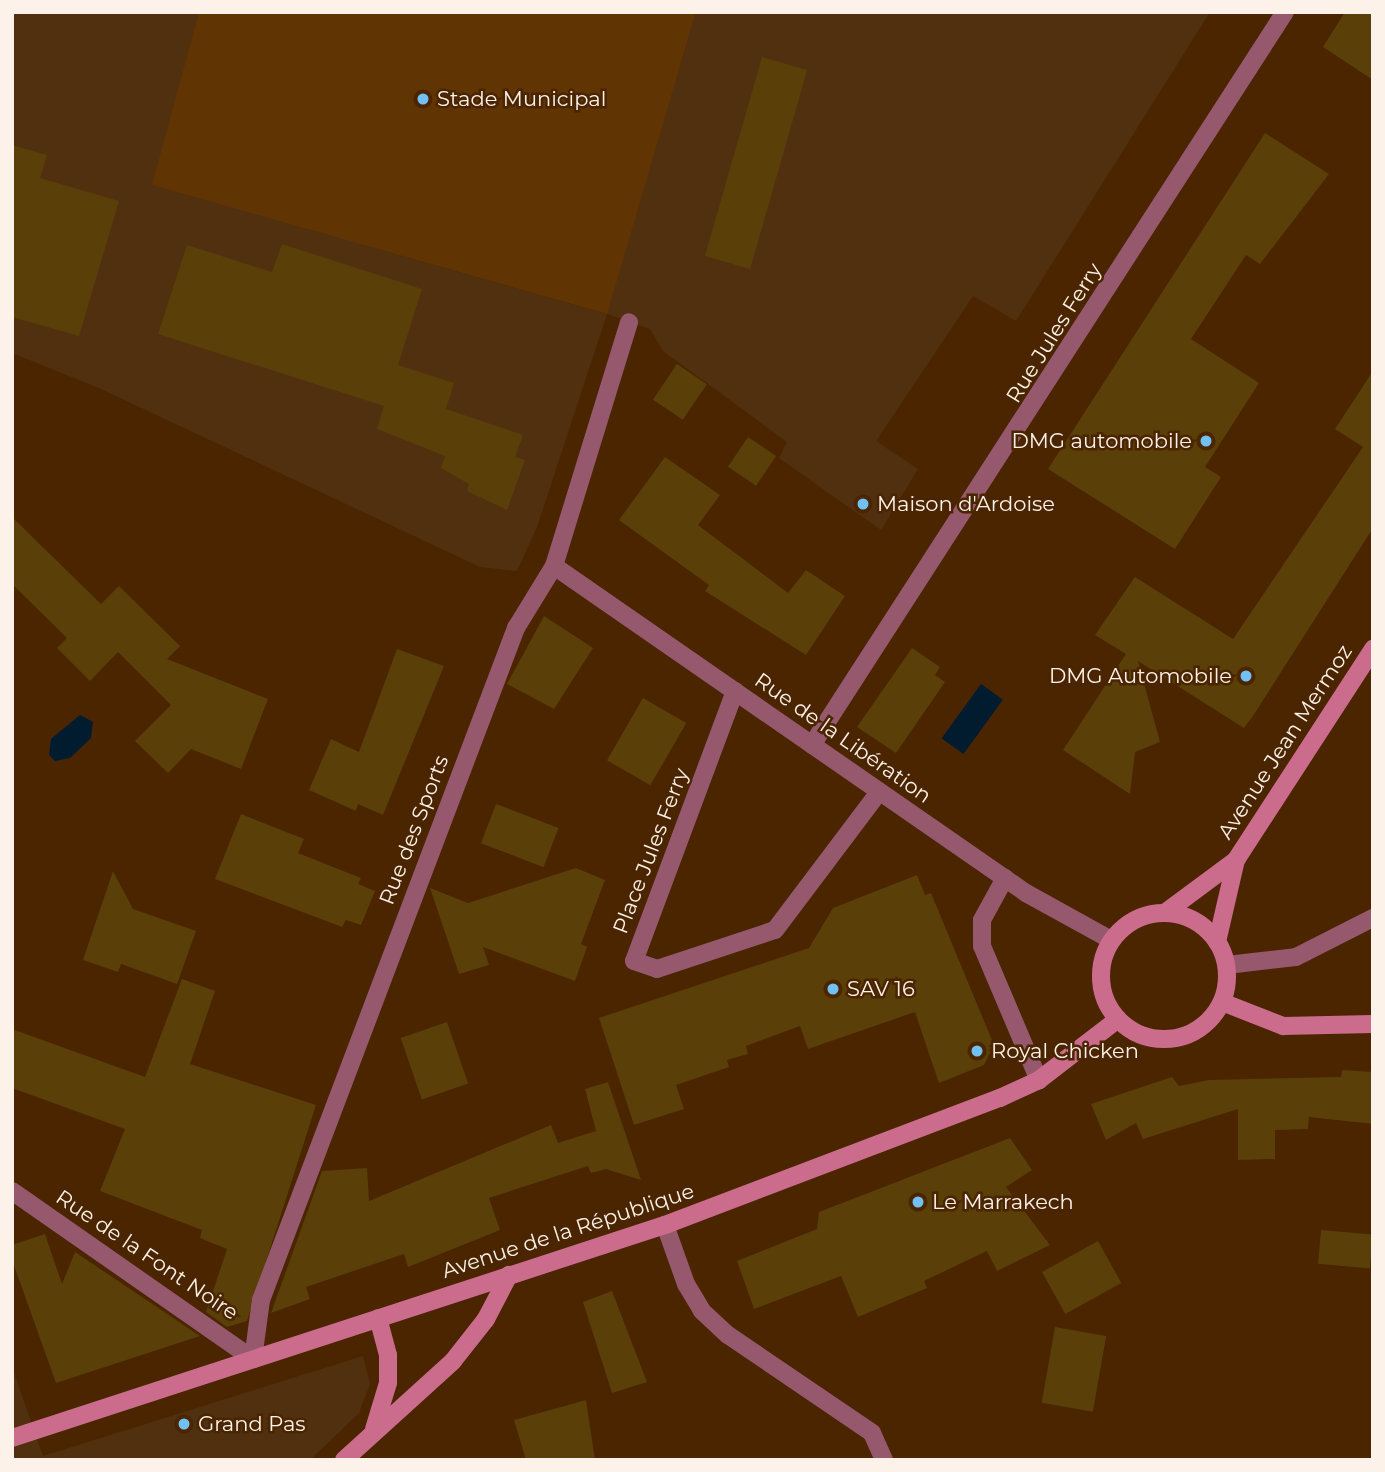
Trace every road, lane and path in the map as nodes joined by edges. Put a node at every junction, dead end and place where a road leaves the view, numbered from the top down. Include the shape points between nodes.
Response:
1 (1285, 12) edge
2 (629, 322) dead end
3 (554, 566) junction
4 (1373, 649) edge
5 (735, 691) junction
6 (812, 745) junction
7 (879, 792) junction
8 (1236, 860) junction
9 (1005, 878) junction
10 (1166, 912) junction
11 (1373, 919) edge
12 (1111, 940) junction
13 (1217, 942) junction
14 (1227, 965) junction
15 (1222, 1002) junction
16 (1117, 1020) junction
17 (1373, 1024) edge
18 (1039, 1080) junction
19 (12, 1191) edge
20 (666, 1224) junction
21 (509, 1275) junction
22 (378, 1318) junction
23 (253, 1359) junction
24 (374, 1429) junction
25 (12, 1438) edge
26 (344, 1460) edge
27 (884, 1460) edge

1 - 6 street, Rue Jules Ferry
2 - 3 street, Rue des Sports
3 - 5 street, Rue de la Libération
3 - 23 street, Rue des Sports via 516,628 500,668 261,1300
4 - 8 main road, Avenue Jean Mermoz
5 - 6 street, Rue de la Libération
5 - 7 street, Place Jules Ferry via 634,961 657,969 775,930
6 - 7 street, Rue de la Libération
7 - 9 street, Rue de la Libération
8 - 10 main road, Avenue Jean Mermoz
8 - 13 main road, Avenue Jean Mermoz
9 - 12 street, Rue de la Libération
9 - 18 street via 982,920 982,946
10 - 12 main road via 1126,924
10 - 13 main road via 1186,916
11 - 14 street via 1296,957
12 - 16 main road via 1100,981
13 - 14 main road
14 - 15 main road
15 - 16 main road via 1194,1032 1174,1039 1133,1032
15 - 17 main road via 1283,1026
16 - 18 main road, Avenue de la République
18 - 20 main road, Avenue de la République
19 - 23 street, Rue de la Font Noire
20 - 21 main road, Avenue de la République
20 - 27 street via 686,1284 702,1311 728,1335 872,1433
21 - 22 main road, Avenue de la République
21 - 24 main road via 486,1319 453,1361
22 - 23 main road, Avenue de la République
22 - 24 main road via 388,1355 388,1383
23 - 25 main road, Avenue de la République
24 - 26 main road

